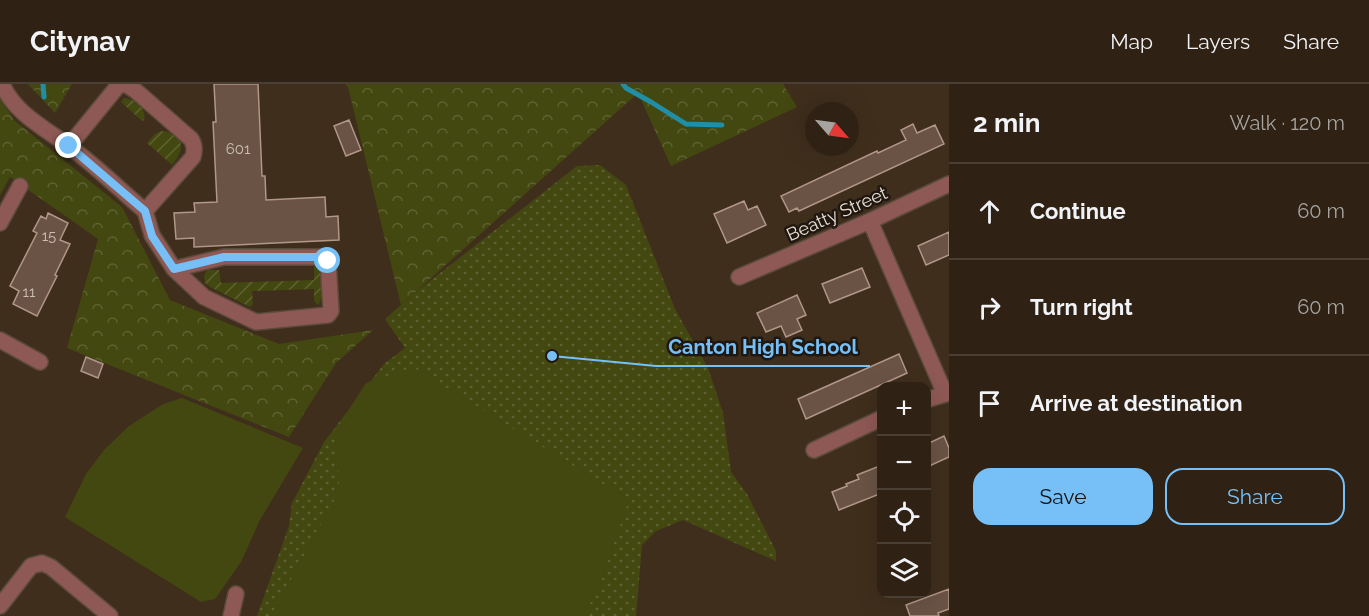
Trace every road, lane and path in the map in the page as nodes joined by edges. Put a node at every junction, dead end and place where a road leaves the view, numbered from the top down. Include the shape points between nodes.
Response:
1 (2, 84) edge
2 (140, 88) edge
3 (69, 146) junction
4 (949, 184) edge
5 (20, 186) dead end
6 (145, 211) junction
7 (870, 221) junction
8 (0, 223) edge
9 (174, 269) junction
10 (740, 277) dead end
11 (0, 340) edge
12 (40, 362) dead end
13 (947, 393) edge
14 (931, 399) edge
15 (877, 420) edge
16 (814, 450) dead end
17 (236, 594) dead end
18 (0, 606) edge
19 (110, 616) edge
20 (231, 616) edge

1 - 3 street via 17,108
2 - 3 street via 122,84 117,87
2 - 6 street via 191,139 195,150
3 - 6 street
4 - 7 street, Beatty Street
5 - 8 street
6 - 9 street via 152,236
7 - 10 street, Beatty Street
7 - 13 street
9 - 9 street via 204,297 256,322 328,315 331,311 328,261 324,257 224,257
11 - 12 street
13 - 14 street
15 - 16 street
17 - 20 street
18 - 19 street via 31,566 42,563

